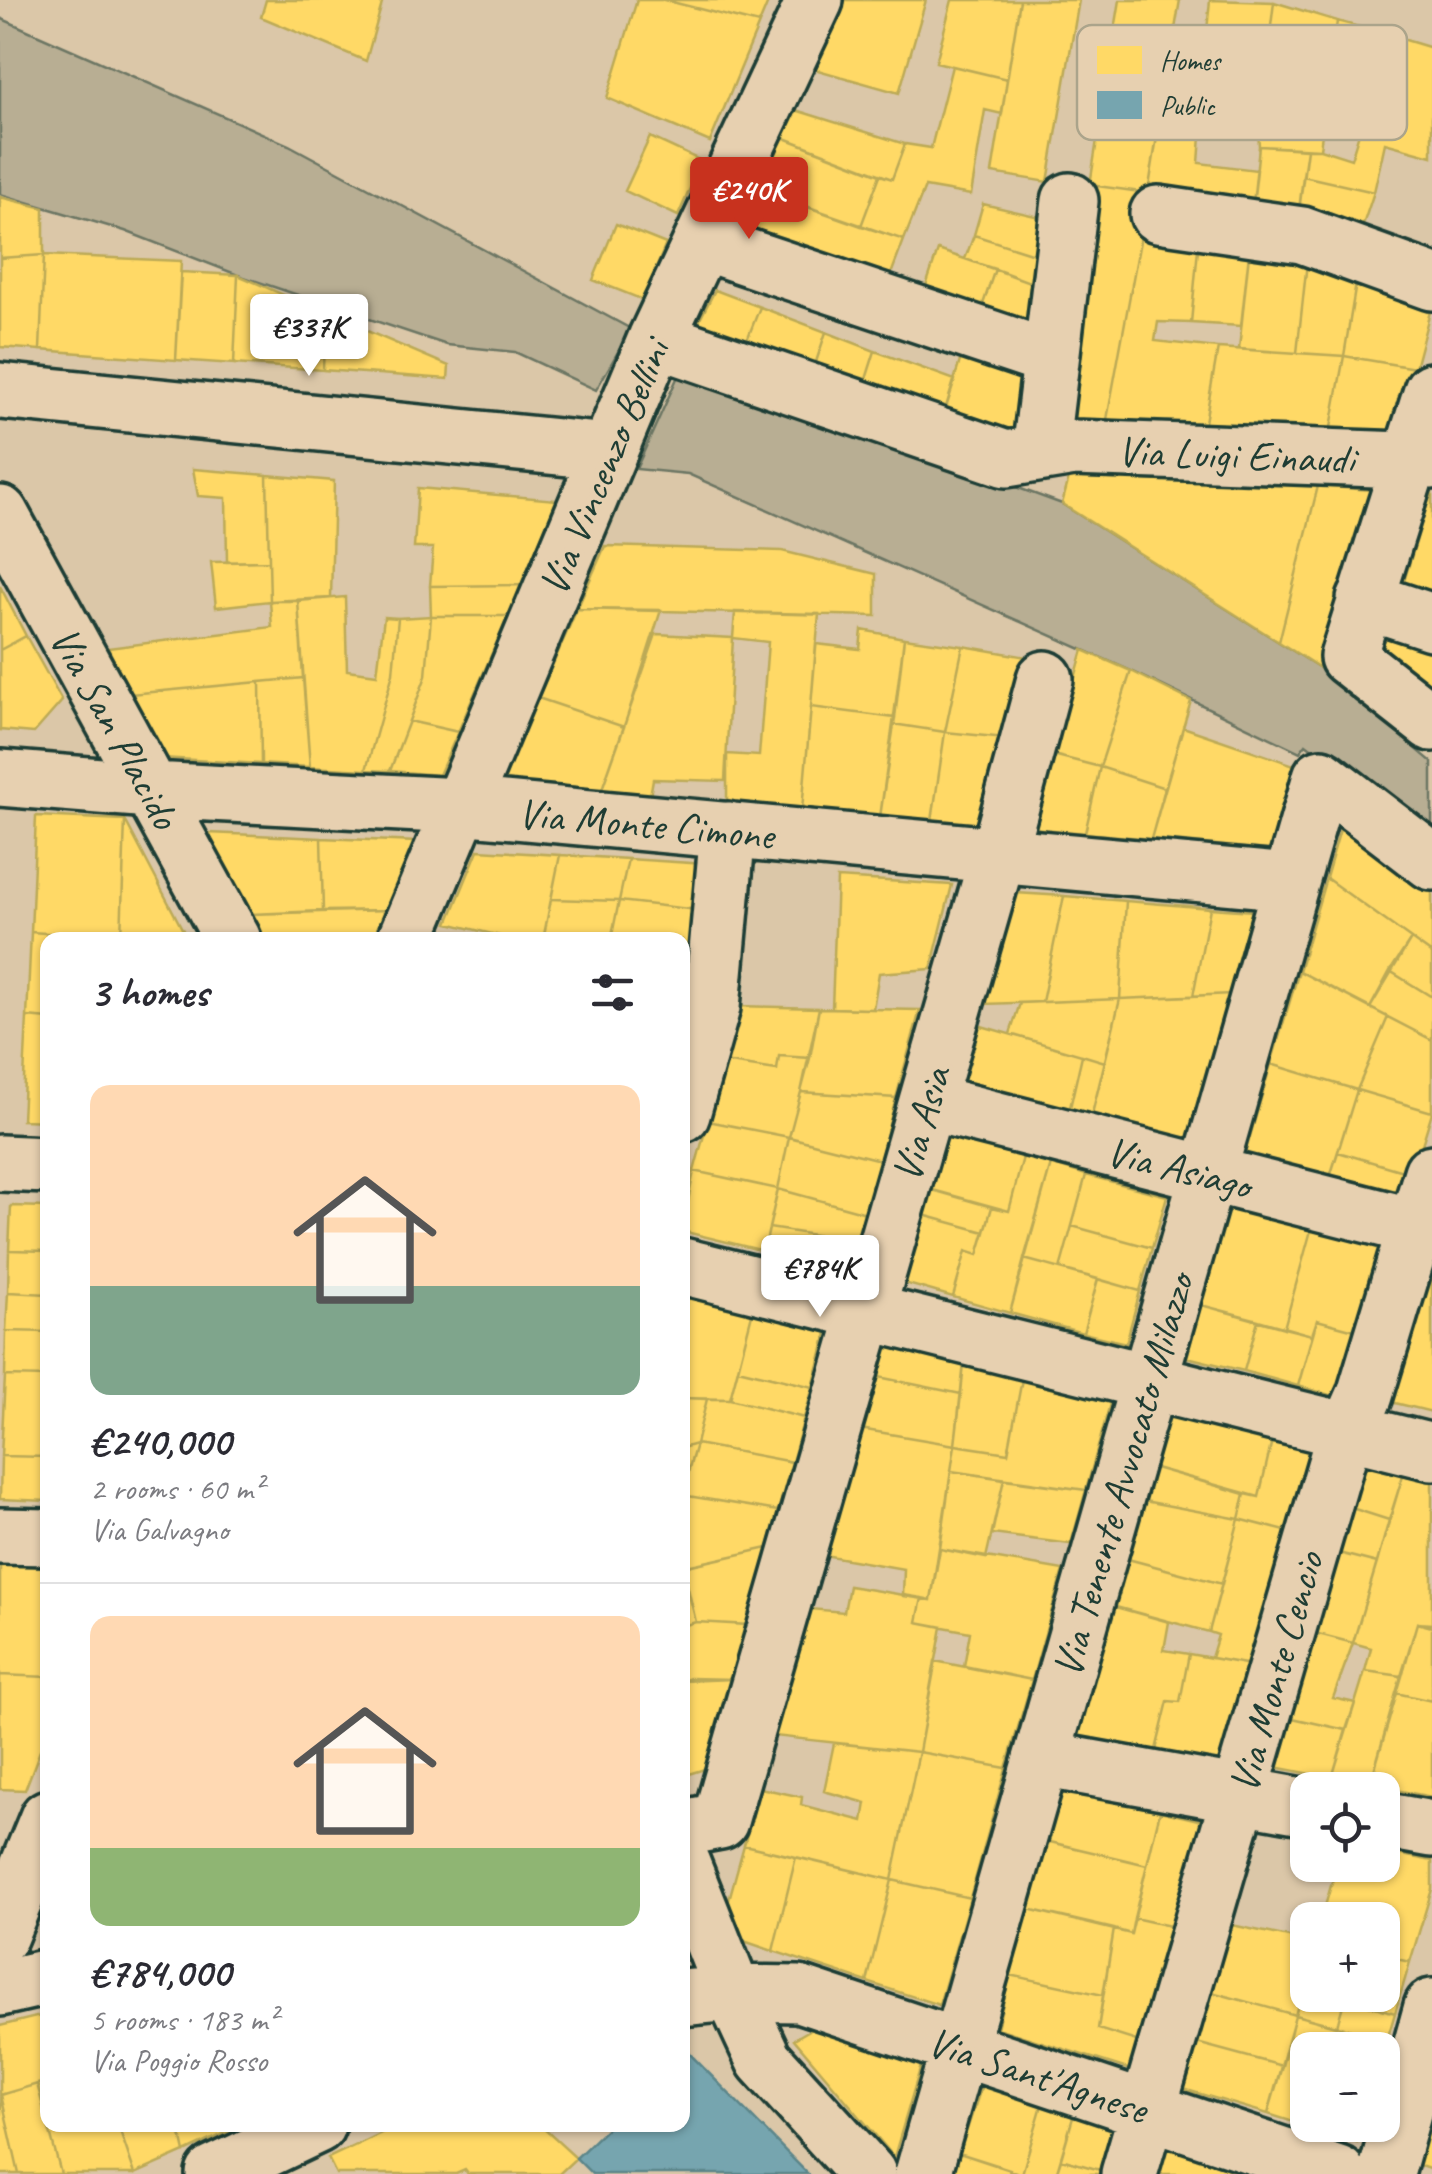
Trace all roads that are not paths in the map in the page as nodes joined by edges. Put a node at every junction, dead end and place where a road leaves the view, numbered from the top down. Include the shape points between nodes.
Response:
1 (815, 0) edge
2 (1070, 201) dead end
3 (1158, 214) dead end
4 (702, 242) junction
5 (1432, 282) edge
6 (656, 339) junction
7 (1049, 358) junction
8 (0, 391) edge
9 (1432, 391) edge
10 (608, 452) junction
11 (1040, 452) junction
12 (1420, 460) edge
13 (0, 514) edge
14 (1365, 600) junction
15 (1432, 622) edge
16 (1045, 678) dead end
17 (1432, 723) edge
18 (0, 778) edge
19 (150, 790) junction
20 (459, 806) junction
21 (728, 830) junction
22 (998, 855) junction
23 (1432, 862) edge
24 (1292, 882) junction
25 (229, 932) edge
26 (408, 932) edge
27 (690, 1085) edge
28 (927, 1102) junction
29 (0, 1163) edge
30 (40, 1165) edge
31 (1208, 1174) junction
32 (1432, 1174) edge
33 (1424, 1229) edge
34 (690, 1268) edge
35 (866, 1311) junction
36 (1149, 1382) junction
37 (1350, 1432) junction
38 (1432, 1452) edge
39 (0, 1536) edge
40 (40, 1536) edge
41 (1041, 1759) junction
42 (1240, 1795) junction
43 (1290, 1804) edge
44 (1400, 1823) edge
45 (690, 1826) edge
46 (1432, 1829) edge
47 (40, 1838) edge
48 (690, 1905) edge
49 (0, 1935) edge
50 (40, 1979) edge
51 (0, 1988) edge
52 (708, 1996) edge
53 (1432, 2006) edge
54 (959, 2048) junction
55 (1148, 2110) junction
56 (302, 2132) edge
57 (214, 2174) edge
58 (868, 2174) edge
59 (923, 2174) edge
60 (1129, 2174) edge
61 (1338, 2174) edge
62 (1386, 2174) edge

1 - 4 street, Via Vincenzo Bellini
2 - 7 street
3 - 5 street via 1302,235
4 - 6 street, Via Vincenzo Bellini
4 - 7 street
6 - 10 street, Via Vincenzo Bellini
6 - 11 street, Via Luigi Einaudi via 1006,459
7 - 11 street
8 - 10 street
9 - 12 street
10 - 20 street, Via Vincenzo Bellini
11 - 12 street, Via Luigi Einaudi
12 - 14 street
13 - 19 street, Via San Placido
14 - 15 street
14 - 17 street via 1348,657
16 - 22 street, Via Asia
18 - 19 street, Via Monte Cimone
19 - 20 street, Via Monte Cimone
19 - 25 street, Via San Placido
20 - 21 street, Via Monte Cimone
20 - 26 street, Via Vincenzo Bellini
21 - 22 street, Via Monte Cimone
21 - 27 street via 712,1007
22 - 24 street, Via Monte Cimone
22 - 28 street, Via Asia
23 - 24 street, Via Tenente Avvocato Milazzo via 1321,777
24 - 31 street, Via Tenente Avvocato Milazzo
28 - 31 street, Via Asiago
28 - 35 street, Via Asia
29 - 30 street
31 - 33 street, Via Asiago
31 - 36 street, Via Tenente Avvocato Milazzo
32 - 33 street, Via Monte Cencio
33 - 37 street, Via Monte Cencio
34 - 35 street
35 - 36 street
35 - 45 street, Via Asia via 720,1820
36 - 37 street
36 - 41 street, Via Tenente Avvocato Milazzo
37 - 38 street
37 - 42 street, Via Monte Cencio
39 - 40 street
41 - 42 street
41 - 54 street, Via Tenente Avvocato Milazzo
42 - 43 street
42 - 55 street, Via Monte Cencio
44 - 46 street
47 - 49 street
48 - 52 street
50 - 51 street
52 - 54 street, Via Sant'Agnese via 799,1994
52 - 58 street
53 - 62 street
54 - 55 street, Via Sant'Agnese
54 - 59 street, Via Tenente Avvocato Milazzo
55 - 60 street, Via Monte Cencio
55 - 61 street, Via Sant'Agnese
56 - 57 street

